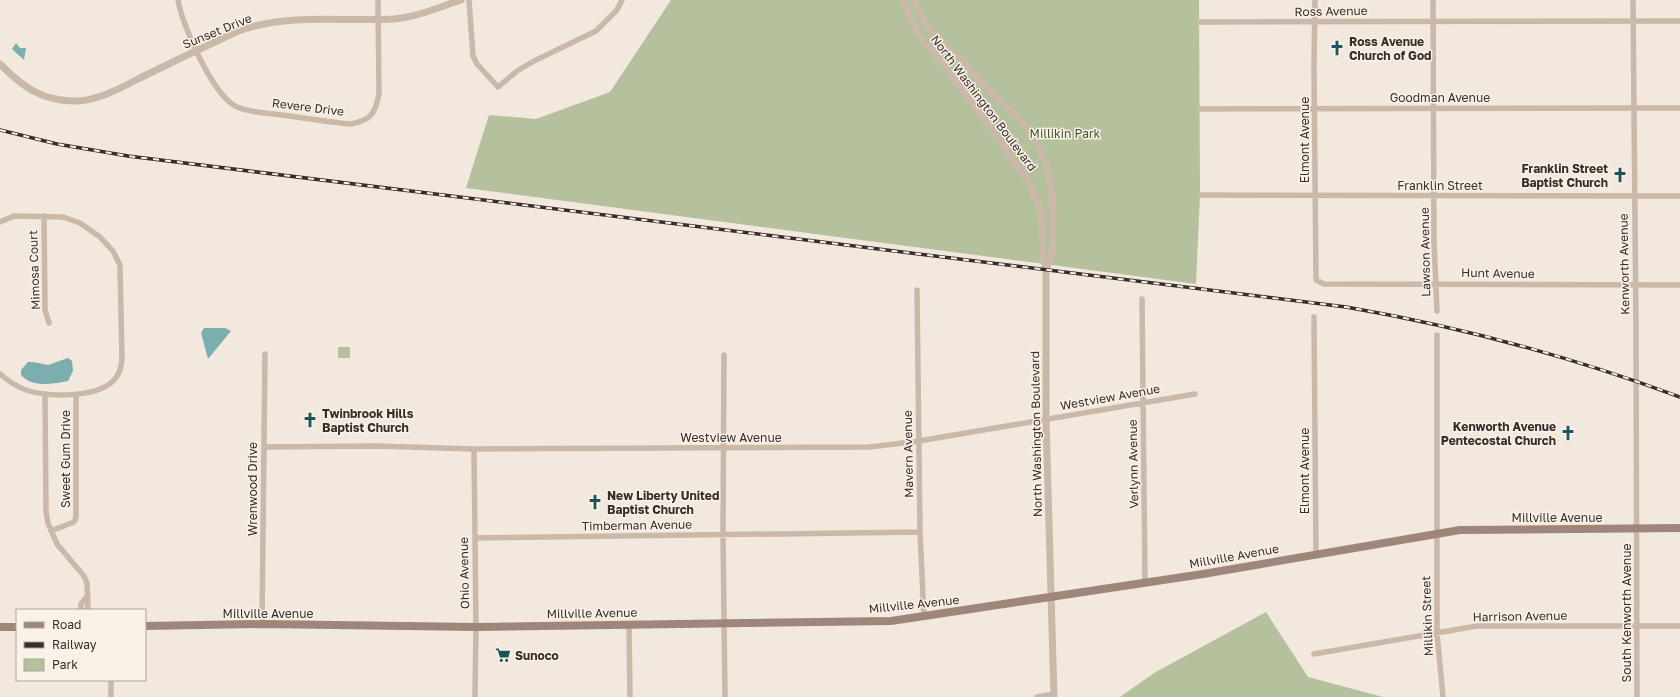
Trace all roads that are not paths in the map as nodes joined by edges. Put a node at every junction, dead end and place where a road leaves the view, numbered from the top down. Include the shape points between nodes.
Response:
1 (178, 0) edge
2 (378, 0) edge
3 (461, 0) edge
4 (469, 0) edge
5 (622, 0) edge
6 (903, 0) edge
7 (914, 0) edge
8 (1315, 0) edge
9 (1433, 0) edge
10 (1633, 0) edge
11 (378, 19) junction
12 (1433, 21) junction
13 (1632, 21) junction
14 (1680, 21) edge
15 (1199, 22) dead end
16 (1315, 22) junction
17 (196, 50) junction
18 (0, 64) edge
19 (1315, 108) junction
20 (1435, 108) junction
21 (1680, 108) edge
22 (1200, 109) dead end
23 (1634, 109) junction
24 (1200, 195) dead end
25 (1315, 196) junction
26 (1434, 196) junction
27 (1635, 196) junction
28 (1680, 196) edge
29 (44, 216) junction
30 (0, 222) edge
31 (1046, 270) junction
32 (1316, 280) joint
33 (1436, 284) junction
34 (1680, 285) edge
35 (1635, 286) junction
36 (917, 290) dead end
37 (1142, 298) dead end
38 (1437, 311) dead end
39 (1314, 317) dead end
40 (50, 323) dead end
41 (1437, 335) dead end
42 (265, 354) dead end
43 (724, 355) dead end
44 (0, 374) edge
45 (45, 394) junction
46 (76, 394) junction
47 (1195, 394) dead end
48 (1144, 403) junction
49 (1046, 419) junction
50 (919, 441) junction
51 (264, 447) junction
52 (723, 448) junction
53 (474, 449) junction
54 (1636, 528) junction
55 (1680, 528) edge
56 (51, 531) junction
57 (920, 532) junction
58 (723, 534) junction
59 (1436, 534) junction
60 (475, 538) junction
61 (1316, 554) junction
62 (1145, 582) junction
63 (88, 595) junction
64 (1051, 597) junction
65 (81, 609) edge
66 (88, 609) edge
67 (924, 617) junction
68 (262, 624) junction
69 (725, 624) junction
70 (628, 625) junction
71 (146, 626) edge
72 (1637, 626) junction
73 (1680, 626) edge
74 (0, 627) edge
75 (16, 627) edge
76 (476, 627) junction
77 (1436, 633) junction
78 (1314, 654) dead end
79 (111, 681) edge
80 (1054, 695) edge
81 (111, 697) edge
82 (475, 697) edge
83 (630, 697) edge
84 (725, 697) edge
85 (1037, 697) edge
86 (1443, 697) edge
87 (1637, 697) edge

1 - 17 street, Revere Drive via 180,12
2 - 11 street, Revere Drive
3 - 11 street, Sunset Drive via 412,16
4 - 5 street via 473,56 498,87 517,70 534,60 596,31 617,10
6 - 31 street, North Washington Boulevard via 924,42 962,88 1030,184 1040,206
7 - 31 street, North Washington Boulevard via 922,17 940,42 1024,124 1038,143 1049,172 1052,196 1051,258
8 - 16 street, Elmont Avenue
9 - 12 street, Lawson Avenue
10 - 13 street, Kenworth Avenue
11 - 17 street, Sunset Drive via 277,21 244,30
11 - 17 street, Revere Drive via 377,106 371,116 351,124 253,112 237,107 226,100 216,87
12 - 13 street, Ross Avenue
12 - 16 street, Ross Avenue
12 - 20 street, Lawson Avenue
13 - 14 street, Ross Avenue
13 - 23 street, Kenworth Avenue
15 - 16 street, Ross Avenue
16 - 19 street, Elmont Avenue
17 - 18 street, Sunset Drive via 103,97 81,100 65,101 34,92 21,84
19 - 20 street, Goodman Avenue
19 - 22 street, Goodman Avenue
19 - 25 street, Elmont Avenue
20 - 23 street, Goodman Avenue
20 - 26 street, Lawson Avenue
21 - 23 street, Goodman Avenue
23 - 27 street, Kenworth Avenue
24 - 25 street, Franklin Street
25 - 26 street, Franklin Street
25 - 32 street, Elmont Avenue
26 - 27 street, Franklin Street
26 - 33 street, Lawson Avenue
27 - 28 street, Franklin Street
27 - 35 street, Kenworth Avenue
29 - 30 street via 14,216
29 - 40 street, Mimosa Court via 45,310
29 - 46 street via 63,217 80,223 113,250 120,265 122,360 119,374 104,387
31 - 49 street, North Washington Boulevard
32 - 33 street, Hunt Avenue via 1324,284
33 - 35 street, Hunt Avenue
33 - 38 street, Lawson Avenue
34 - 35 street, Hunt Avenue
35 - 54 street, Kenworth Avenue
36 - 50 street, Mavern Avenue
37 - 48 street, Verlynn Avenue
39 - 61 street, Elmont Avenue
41 - 59 street
42 - 51 street, Wrenwood Drive
43 - 52 street
44 - 45 street via 9,382 26,390
45 - 46 street
45 - 56 street via 46,512
46 - 56 street, Sweet Gum Drive via 76,518 74,522
47 - 48 street, Westview Avenue
48 - 49 street, Westview Avenue
48 - 62 street, Verlynn Avenue
49 - 50 street, Westview Avenue
49 - 64 street, North Washington Boulevard
50 - 52 street, Westview Avenue via 870,446
50 - 57 street, Mavern Avenue
51 - 53 street, Westview Avenue via 376,446
51 - 68 street, Wrenwood Drive
52 - 53 street, Westview Avenue
52 - 58 street
53 - 60 street, Ohio Avenue
54 - 55 main road, Millville Avenue
54 - 59 main road, Millville Avenue via 1473,529
54 - 72 street, South Kenworth Avenue
56 - 63 street via 57,544 84,576
57 - 58 street, Timberman Avenue
57 - 67 street, Mavern Avenue
58 - 60 street, Timberman Avenue
58 - 69 street
59 - 61 main road, Millville Avenue
59 - 77 street, Millikin Street
60 - 76 street, Ohio Avenue
61 - 62 main road, Millville Avenue
62 - 64 main road, Millville Avenue
63 - 65 street via 81,604
63 - 66 street
64 - 67 main road, Millville Avenue
64 - 80 street, North Washington Boulevard
67 - 69 main road, Millville Avenue via 891,621
68 - 71 main road, Millville Avenue
68 - 76 main road, Millville Avenue
69 - 70 main road, Millville Avenue
69 - 84 street
70 - 76 main road, Millville Avenue
70 - 83 street
72 - 73 street, Harrison Avenue
72 - 77 street, Harrison Avenue via 1477,626
72 - 87 street, South Kenworth Avenue
74 - 75 main road
76 - 82 street, Ohio Avenue
77 - 78 street, Harrison Avenue
77 - 86 street, Millikin Street
79 - 81 street
80 - 85 street

